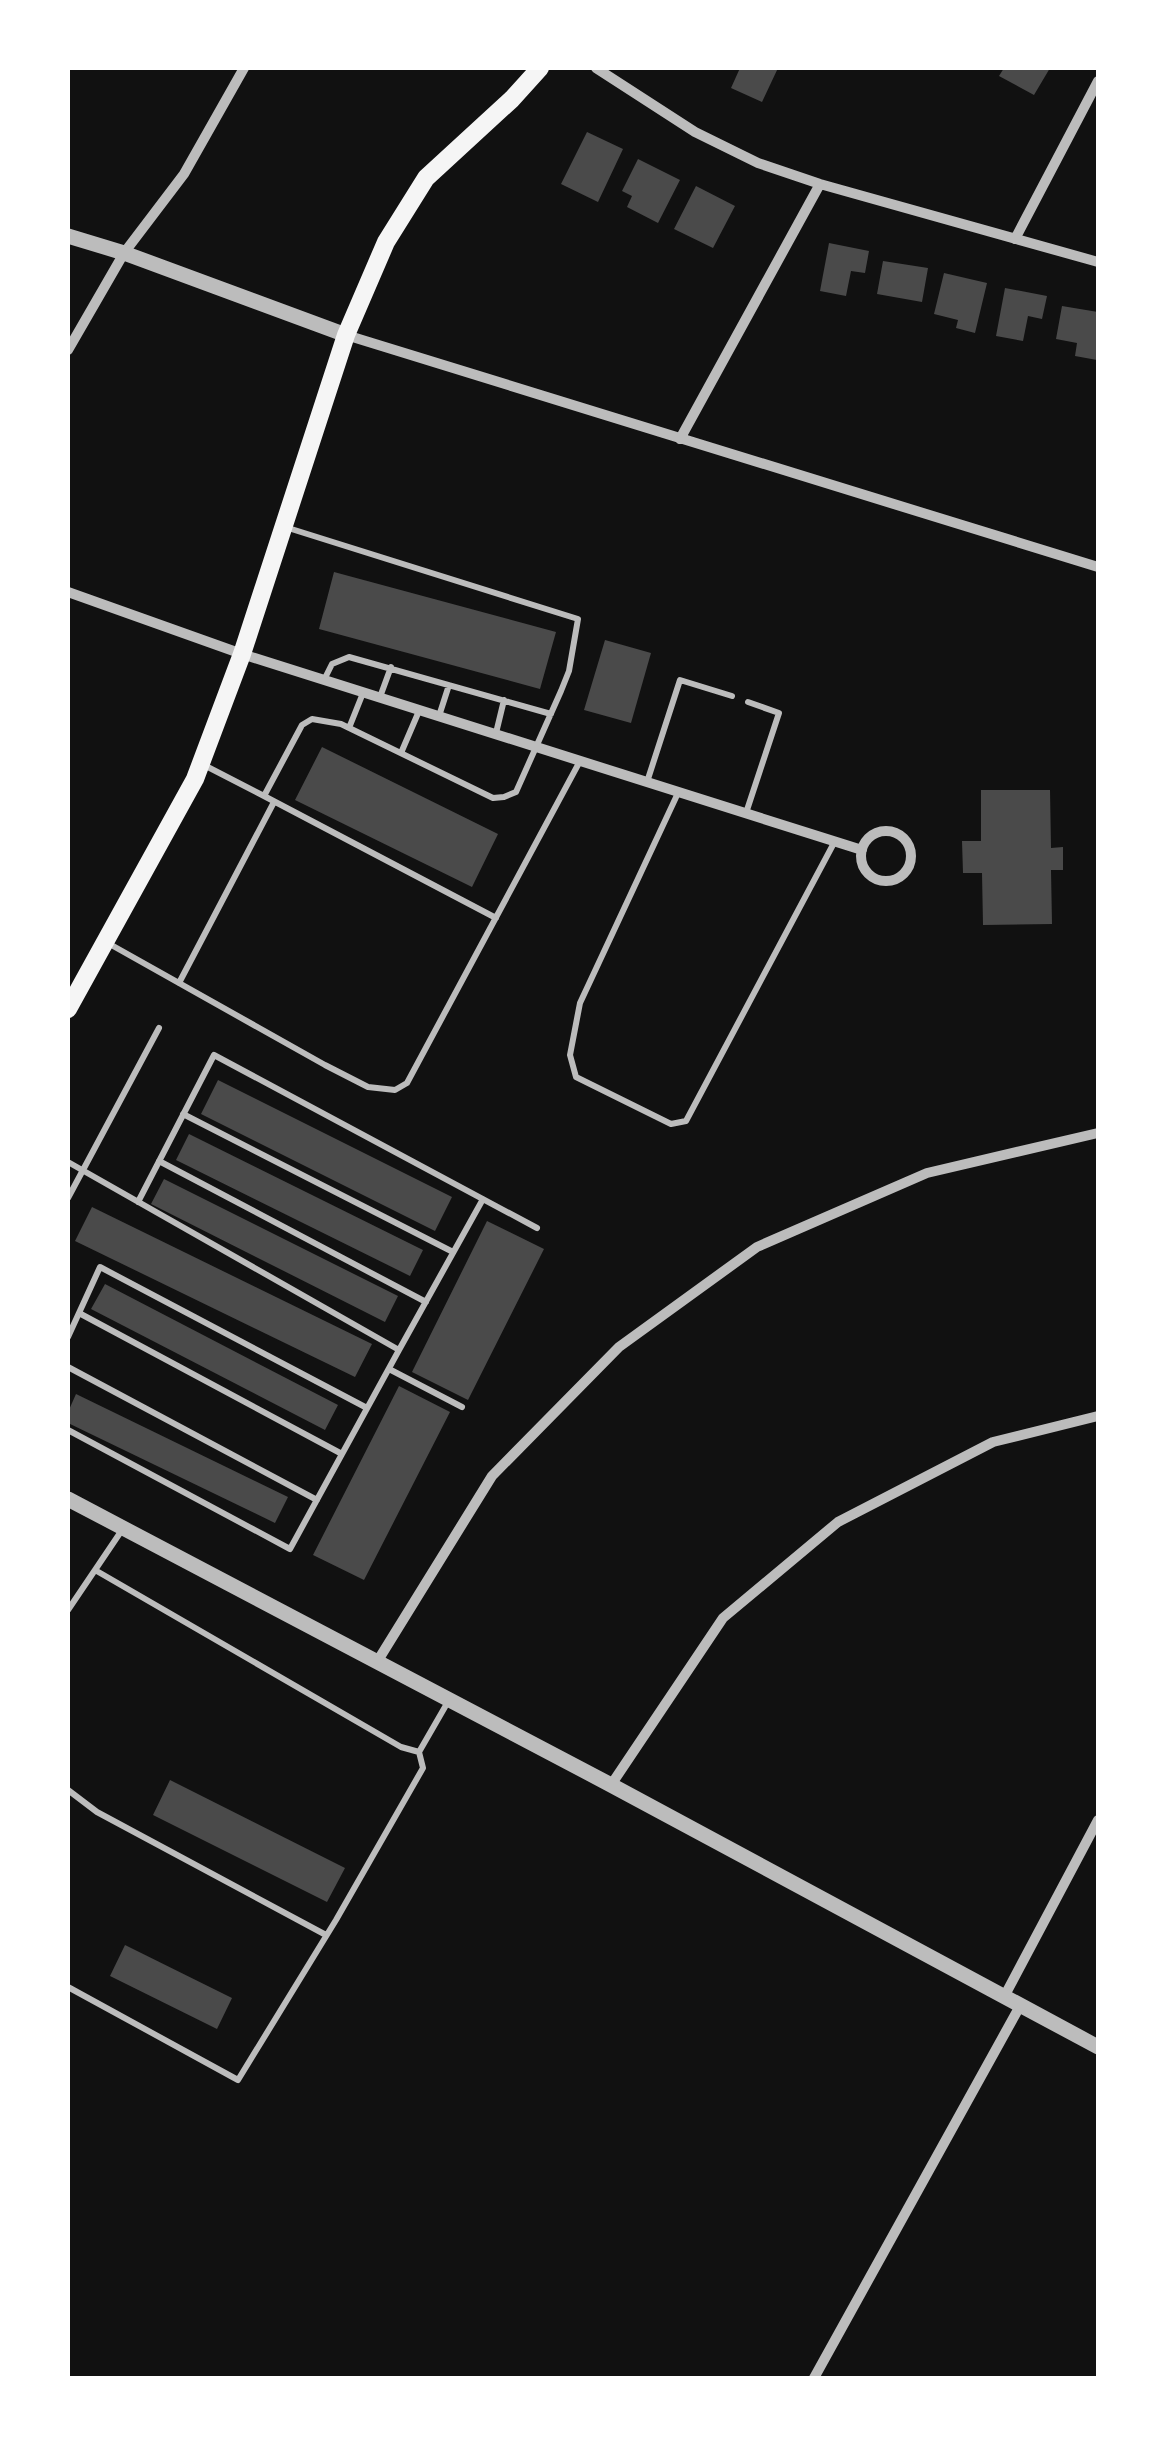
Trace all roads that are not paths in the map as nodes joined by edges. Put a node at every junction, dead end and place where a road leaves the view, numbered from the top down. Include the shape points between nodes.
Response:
1 (244, 68) edge
2 (540, 68) edge
3 (596, 68) edge
4 (1098, 81) edge
5 (820, 184) junction
6 (68, 236) edge
7 (1014, 239) junction
8 (124, 253) junction
9 (1098, 262) edge
10 (346, 335) junction
11 (68, 350) edge
12 (680, 439) junction
13 (284, 527) junction
14 (1098, 567) edge
15 (68, 592) edge
16 (242, 654) junction
17 (391, 667) junction
18 (324, 680) junction
19 (450, 684) junction
20 (363, 692) junction
21 (732, 696) dead end
22 (380, 698) junction
23 (504, 700) junction
24 (748, 702) dead end
25 (420, 710) junction
26 (551, 714) junction
27 (439, 716) junction
28 (349, 728) junction
29 (495, 734) junction
30 (537, 747) junction
31 (401, 754) junction
32 (580, 761) junction
33 (201, 764) junction
34 (648, 782) junction
35 (679, 792) junction
36 (264, 796) junction
37 (274, 802) junction
38 (746, 813) junction
39 (835, 842) junction
40 (862, 850) junction
41 (496, 918) junction
42 (105, 941) junction
43 (179, 983) junction
44 (68, 1009) edge
45 (158, 1028) dead end
46 (183, 1114) junction
47 (1098, 1133) edge
48 (159, 1161) junction
49 (68, 1162) edge
50 (82, 1170) junction
51 (68, 1198) edge
52 (483, 1199) junction
53 (138, 1202) junction
54 (537, 1228) dead end
55 (453, 1252) junction
56 (426, 1302) junction
57 (79, 1313) junction
58 (68, 1337) edge
59 (400, 1350) junction
60 (68, 1367) edge
61 (388, 1369) junction
62 (367, 1408) junction
63 (462, 1408) dead end
64 (1098, 1416) edge
65 (68, 1430) edge
66 (342, 1454) junction
67 (68, 1499) edge
68 (317, 1500) junction
69 (123, 1528) junction
70 (95, 1570) junction
71 (68, 1610) edge
72 (378, 1662) junction
73 (450, 1700) junction
74 (419, 1752) junction
75 (611, 1785) junction
76 (68, 1790) edge
77 (1098, 1820) edge
78 (326, 1936) junction
79 (68, 1987) edge
80 (1004, 1997) junction
81 (1020, 2006) junction
82 (1098, 2047) edge
83 (814, 2378) edge

1 - 8 street via 184,174
2 - 10 main road via 426,178 386,242
3 - 5 street via 695,132
4 - 7 street
5 - 7 street
5 - 12 street
6 - 8 street
7 - 9 street
8 - 10 street
8 - 11 street
10 - 12 street
10 - 13 main road
12 - 14 street
13 - 16 main road
13 - 26 lane via 578,619
15 - 16 street
16 - 18 street
16 - 33 main road
17 - 18 lane via 349,657 332,664
17 - 19 lane
17 - 22 lane
18 - 20 street
19 - 23 lane
19 - 27 lane
20 - 22 street
20 - 28 lane
21 - 34 lane via 680,680
22 - 25 street
23 - 26 lane
23 - 29 lane
24 - 38 lane via 779,713
25 - 27 street
25 - 31 lane
26 - 30 lane
27 - 29 street
28 - 31 lane
28 - 36 lane via 312,719 302,724
29 - 30 street
30 - 31 lane via 516,792 493,798
30 - 32 street
32 - 34 street
32 - 41 lane
33 - 36 lane
33 - 42 main road
34 - 35 street
35 - 38 street
35 - 39 lane via 580,1003 570,1055 576,1077 672,1124 686,1121
36 - 37 lane
37 - 41 lane
37 - 43 lane
38 - 39 street
39 - 40 street
40 - 40 street via 878,831 896,832 908,844 911,861 896,879 880,881 862,866
41 - 43 lane via 406,1083 395,1090 368,1086
42 - 43 lane
42 - 44 main road
45 - 50 lane
46 - 48 lane
46 - 52 lane via 214,1054
46 - 55 lane
47 - 72 street via 927,1173 757,1247 619,1347 492,1476
48 - 53 lane
48 - 56 lane
49 - 50 lane
50 - 51 lane
50 - 53 lane
52 - 54 lane
52 - 55 lane
53 - 59 lane
55 - 56 lane
56 - 59 lane
57 - 58 lane
57 - 62 lane via 100,1267
57 - 66 lane
59 - 61 lane
60 - 68 lane
61 - 62 lane
61 - 63 lane
62 - 66 lane
64 - 75 street via 993,1442 838,1522 723,1618
65 - 68 lane via 290,1549
66 - 68 lane
67 - 69 street
69 - 70 lane
69 - 72 street
70 - 71 lane
70 - 74 lane
72 - 73 street
73 - 74 lane
73 - 75 street
74 - 78 lane via 423,1768
75 - 80 street
76 - 78 lane
77 - 80 street
78 - 79 lane via 238,2080
80 - 81 street
81 - 82 street
81 - 83 street

